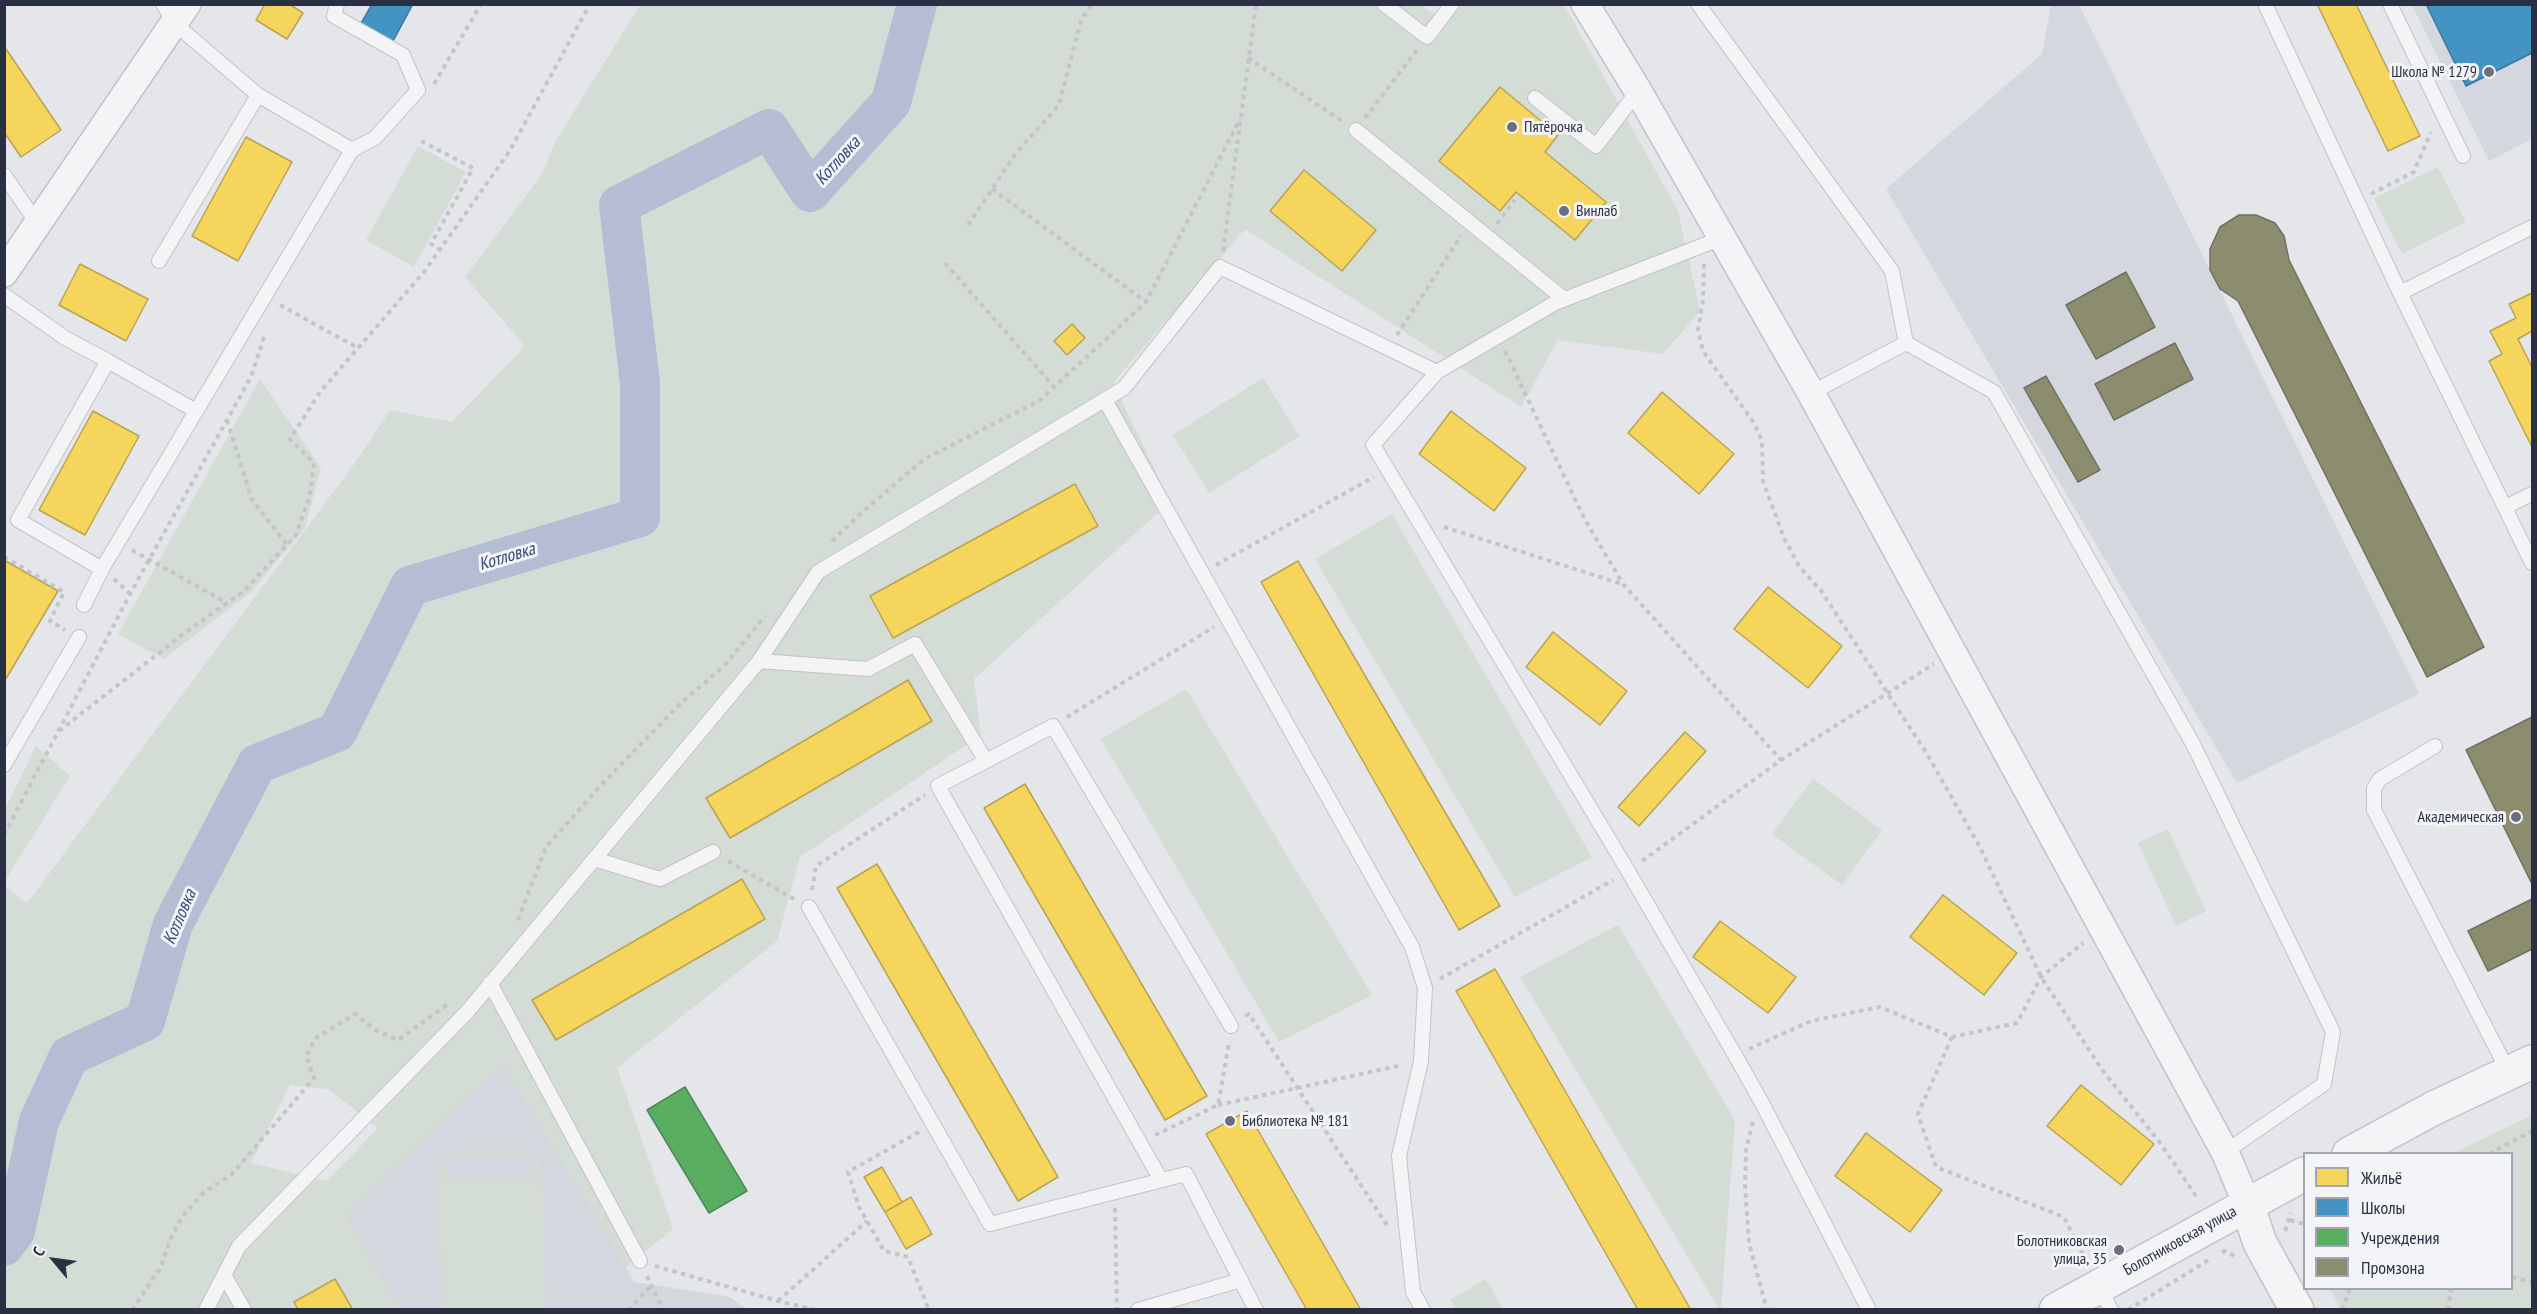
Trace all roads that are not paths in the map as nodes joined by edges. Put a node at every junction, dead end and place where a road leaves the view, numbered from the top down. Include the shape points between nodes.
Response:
1 (337, 4) edge
2 (1384, 4) edge
3 (1452, 4) edge
4 (1585, 4) edge
5 (1698, 4) edge
6 (2265, 4) edge
7 (2390, 4) edge
8 (175, 11) edge
9 (1638, 92) junction
10 (258, 95) junction
11 (1535, 98) dead end
12 (1356, 130) road end
13 (352, 150) junction
14 (2463, 156) dead end
15 (4, 176) edge
16 (38, 223) junction
17 (2532, 227) edge
18 (1712, 242) junction
19 (159, 261) dead end
20 (4, 273) edge
21 (2400, 292) junction
22 (4, 295) edge
23 (1564, 299) junction
24 (1906, 343) junction
25 (108, 361) junction
26 (1437, 372) junction
27 (1811, 393) junction
28 (1105, 400) junction
29 (196, 411) junction
30 (2532, 494) edge
31 (2505, 507) junction
32 (11, 521) edge
33 (2532, 563) edge
34 (102, 569) junction
35 (84, 604) dead end
36 (79, 638) road end
37 (759, 661) junction
38 (2435, 746) dead end
39 (986, 761) junction
40 (4, 765) edge
41 (714, 852) road end
42 (594, 859) junction
43 (809, 907) road end
44 (490, 983) junction
45 (1231, 1026) road end
46 (2521, 1068) edge
47 (2225, 1152) junction
48 (2353, 1152) edge
49 (2303, 1175) edge
50 (1161, 1180) junction
51 (2247, 1204) junction
52 (640, 1261) road end
53 (224, 1275) junction
54 (1241, 1280) junction
55 (2105, 1298) edge
56 (206, 1310) edge
57 (244, 1310) edge
58 (1138, 1310) edge
59 (1256, 1310) edge
60 (1423, 1310) edge
61 (1869, 1310) edge
62 (2056, 1310) edge
63 (2297, 1310) edge

1 - 13 lane via 334,16 403,55 418,90 375,138
2 - 3 lane via 1427,37
4 - 9 street
5 - 24 lane via 1892,271
6 - 21 lane
7 - 14 lane
8 - 10 lane
8 - 16 street
9 - 11 lane via 1596,146
9 - 18 street
10 - 13 lane
10 - 19 lane
12 - 23 lane
13 - 29 lane via 269,299
15 - 16 lane
16 - 20 street
17 - 21 lane
18 - 23 lane
18 - 27 street
21 - 31 lane
22 - 25 lane via 64,338
23 - 26 lane
24 - 27 lane
24 - 47 lane via 1994,392 2193,744 2333,1032 2324,1084
25 - 29 lane
25 - 32 lane
26 - 28 lane via 1221,267 1124,388
26 - 61 lane via 1373,445 1735,1055
27 - 47 street
28 - 37 lane via 818,572
28 - 60 lane via 1412,947 1425,988 1421,1060 1399,1156 1413,1292
29 - 34 lane
30 - 31 lane
31 - 33 lane
32 - 34 lane
34 - 35 lane
36 - 40 lane
37 - 39 lane via 868,669 915,644
37 - 42 lane
38 - 46 lane via 2380,779 2374,788 2374,810
39 - 45 lane via 1053,726
39 - 50 lane via 938,786
41 - 42 lane via 660,879
42 - 44 lane
43 - 50 lane via 990,1224
44 - 52 lane
44 - 53 lane via 467,1012 239,1246
46 - 48 street via 2434,1108
47 - 51 street
49 - 51 street, Болотниковская улица
50 - 54 lane via 1186,1174
51 - 55 street, Болотниковская улица
51 - 63 street via 2260,1243
53 - 56 lane
53 - 57 lane
54 - 58 lane
54 - 59 lane
55 - 62 street, Болотниковская улица

